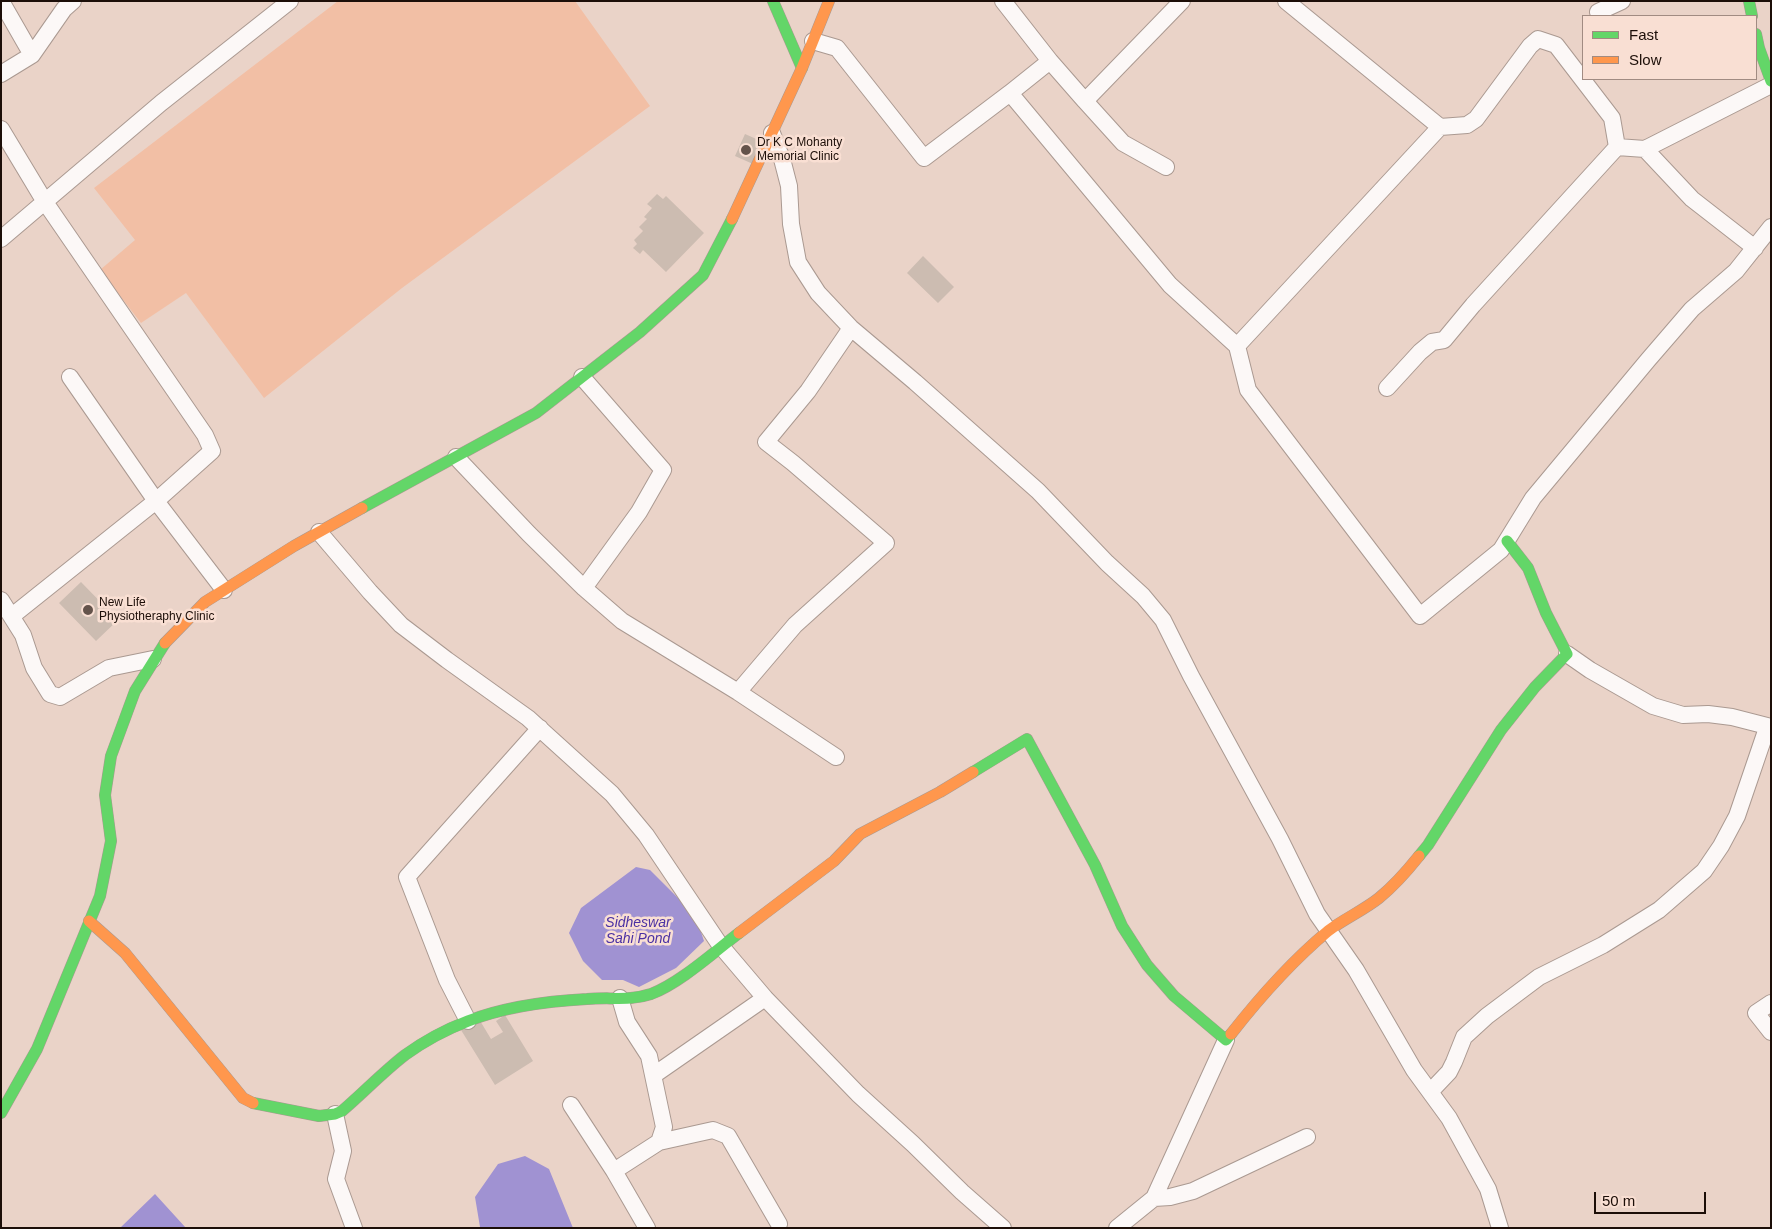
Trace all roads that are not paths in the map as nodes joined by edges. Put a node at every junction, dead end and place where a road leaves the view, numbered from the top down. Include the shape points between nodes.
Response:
1 (1, 1) edge
2 (73, 1) edge
3 (290, 1) edge
4 (773, 1) edge
5 (829, 1) edge
6 (1003, 1) edge
7 (1182, 1) edge
8 (1622, 1) edge
9 (1748, 1) edge
10 (1295, 4) edge
11 (1598, 12) dead end
12 (1752, 15) edge
13 (1757, 39) edge
14 (813, 41) junction
15 (32, 55) junction
16 (1050, 60) junction
17 (802, 68) junction
18 (1, 74) edge
19 (1582, 79) edge
20 (1583, 80) edge
21 (1771, 81) edge
22 (1771, 85) edge
23 (1010, 93) junction
24 (1085, 101) junction
25 (1440, 127) junction
26 (1, 129) edge
27 (772, 132) junction
28 (1617, 148) junction
29 (1645, 149) junction
30 (1166, 167) dead end
31 (45, 202) junction
32 (1771, 227) edge
33 (1, 238) edge
34 (1755, 248) junction
35 (851, 328) junction
36 (1237, 346) junction
37 (70, 377) dead end
38 (582, 377) junction
39 (1387, 388) dead end
40 (456, 457) junction
41 (156, 501) junction
42 (319, 532) junction
43 (1507, 540) junction
44 (584, 588) junction
45 (224, 590) junction
46 (1, 600) edge
47 (12, 616) junction
48 (1567, 654) junction
49 (153, 659) junction
50 (738, 692) junction
51 (1769, 727) edge
52 (540, 728) junction
53 (836, 757) dead end
54 (89, 921) junction
55 (1328, 931) junction
56 (720, 945) junction
57 (620, 998) junction
58 (765, 998) junction
59 (1771, 1003) edge
60 (468, 1021) junction
61 (1771, 1032) edge
62 (1226, 1040) junction
63 (654, 1075) junction
64 (1430, 1092) junction
65 (571, 1105) dead end
66 (1, 1113) edge
67 (335, 1114) junction
68 (1307, 1137) dead end
69 (659, 1142) junction
70 (614, 1171) junction
71 (1154, 1198) junction
72 (779, 1224) dead end
73 (354, 1228) edge
74 (647, 1228) edge
75 (1003, 1228) edge
76 (1117, 1228) edge
77 (1500, 1228) edge

1 - 15 street
2 - 15 street
3 - 31 street via 161,103
4 - 17 street
5 - 14 street
6 - 16 street
7 - 24 street
8 - 11 street
9 - 12 street
10 - 25 street
13 - 21 street
14 - 17 street
14 - 23 street via 837,48 924,158
15 - 18 street
16 - 23 street
16 - 24 street
17 - 27 street
19 - 25 street via 1556,45 1538,39 1476,119 1467,125
20 - 28 street via 1612,118
22 - 29 street
23 - 36 street via 1170,285
24 - 30 street via 1123,143
25 - 36 street
26 - 31 street
27 - 35 street via 789,186 798,262 818,293
27 - 38 street via 703,275 640,332
28 - 29 street
28 - 39 street via 1472,305 1444,340 1432,342 1420,352
29 - 34 street via 1692,199
31 - 33 street
31 - 41 street via 205,435 212,451
32 - 34 street
34 - 43 street via 1736,271 1692,309 1641,368 1533,498
35 - 50 street via 808,391 766,442 886,543 795,625
35 - 55 street via 1038,491 1163,620
36 - 43 street via 1248,390 1420,616 1502,550
37 - 41 street
38 - 40 street via 536,413
38 - 44 street via 663,470 638,512
40 - 42 street
40 - 44 street
41 - 45 street
41 - 47 street
42 - 45 street
42 - 52 street via 401,625
43 - 48 street via 1528,568
44 - 50 street via 622,621
45 - 49 street via 206,602 161,646
46 - 47 street
47 - 49 street via 23,635 34,668 50,694 60,697 109,668
48 - 51 street via 1653,706 1683,715 1732,717
48 - 55 street via 1535,687 1501,730 1428,845 1402,877 1379,898
49 - 54 street via 135,691 111,756 105,795 111,841 100,896
50 - 53 street
51 - 64 street via 1738,816 1704,872 1659,910 1603,945 1539,977 1487,1016 1464,1037 1449,1072
52 - 56 street via 618,801 646,835
52 - 60 street via 407,878 447,980
54 - 66 street via 37,1049
54 - 67 street via 125,953 244,1098 256,1104 319,1116
55 - 62 street via 1254,1004
55 - 64 street via 1356,970
56 - 57 street via 679,978 653,993 632,999
56 - 58 street
56 - 62 street via 834,861 860,834 940,792 1027,739 1095,865 1122,926 1147,965 1174,996
57 - 60 street via 569,1000 502,1011
57 - 63 street via 627,1022 649,1056
58 - 63 street
58 - 75 street via 858,1094
59 - 61 street via 1756,1013
60 - 67 street via 405,1055
62 - 71 street
63 - 69 street via 664,1127
64 - 77 street via 1449,1118 1488,1189
65 - 70 street
67 - 73 street via 343,1151 336,1179
68 - 71 street via 1192,1191
69 - 70 street
69 - 72 street via 713,1130 728,1136
70 - 74 street
71 - 76 street

